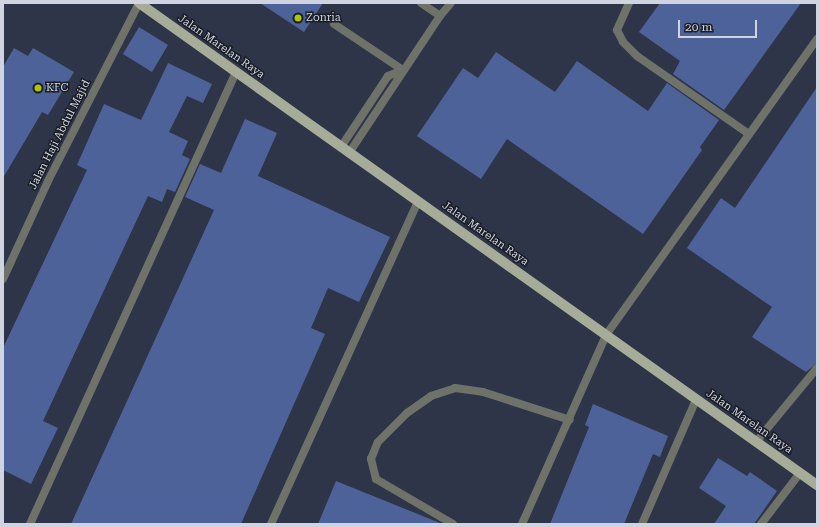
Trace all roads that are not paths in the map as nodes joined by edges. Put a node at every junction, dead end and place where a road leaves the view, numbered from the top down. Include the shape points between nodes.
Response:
1 (139, 3) edge
2 (421, 3) edge
3 (446, 3) edge
4 (451, 3) edge
5 (629, 3) edge
6 (440, 16) junction
7 (334, 24) dead end
8 (817, 39) edge
9 (403, 70) junction
10 (236, 72) junction
11 (749, 134) junction
12 (345, 150) junction
13 (418, 202) junction
14 (3, 279) edge
15 (606, 335) junction
16 (817, 368) edge
17 (696, 400) junction
18 (570, 420) junction
19 (756, 442) junction
20 (800, 473) junction
21 (817, 485) edge
22 (30, 524) edge
23 (270, 524) edge
24 (453, 524) edge
25 (522, 524) edge
26 (642, 524) edge
27 (761, 524) edge

1 - 10 main road, Jalan Marelan Raya
1 - 14 street, Jalan Haji Abdul Majid via 49,179
2 - 6 street
3 - 6 street
4 - 6 street
5 - 11 street via 617,30 623,42 637,56
6 - 9 street
7 - 9 street
8 - 11 street
9 - 12 street via 388,76
10 - 12 main road, Jalan Marelan Raya
10 - 22 street
11 - 15 street
12 - 13 main road, Jalan Marelan Raya
13 - 15 main road, Jalan Marelan Raya
13 - 23 street
15 - 17 main road, Jalan Marelan Raya
15 - 18 street
16 - 19 street
17 - 19 main road, Jalan Marelan Raya
17 - 26 street
18 - 24 street via 483,392 455,388 431,396 407,413 378,442 371,459 376,479
18 - 25 street
19 - 20 main road, Jalan Marelan Raya
20 - 21 main road, Jalan Marelan Raya
20 - 27 street

